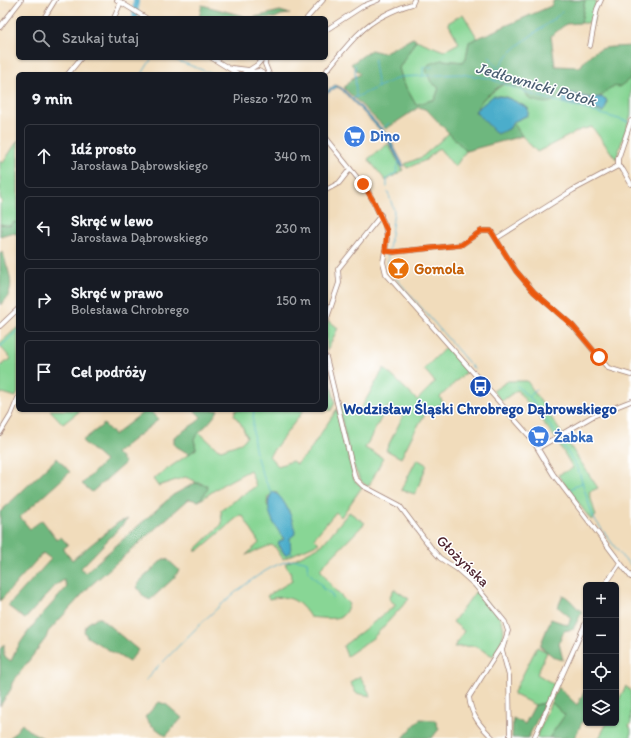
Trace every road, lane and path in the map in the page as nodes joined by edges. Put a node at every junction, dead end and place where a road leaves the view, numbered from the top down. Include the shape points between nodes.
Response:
1 (21, 0) edge
2 (55, 0) edge
3 (323, 0) edge
4 (378, 0) edge
5 (414, 0) edge
6 (601, 0) edge
7 (119, 1) edge
8 (45, 16) edge
9 (115, 16) edge
10 (143, 16) edge
11 (310, 16) edge
12 (0, 27) edge
13 (328, 29) edge
14 (590, 46) dead end
15 (79, 60) edge
16 (216, 60) edge
17 (266, 60) edge
18 (260, 62) edge
19 (266, 66) junction
20 (231, 68) junction
21 (250, 70) junction
22 (327, 70) dead end
23 (70, 72) edge
24 (236, 72) edge
25 (247, 72) edge
26 (261, 72) edge
27 (268, 72) edge
28 (631, 121) edge
29 (328, 142) edge
30 (618, 166) junction
31 (350, 169) junction
32 (631, 184) edge
33 (328, 189) edge
34 (381, 215) junction
35 (497, 238) junction
36 (388, 251) junction
37 (16, 311) edge
38 (328, 315) edge
39 (0, 326) edge
40 (328, 365) edge
41 (631, 375) edge
42 (631, 402) edge
43 (16, 403) edge
44 (0, 434) edge
45 (538, 448) junction
46 (620, 563) junction
47 (630, 574) edge
48 (607, 582) edge
49 (583, 629) edge
50 (502, 645) junction
51 (493, 738) edge
52 (510, 738) edge
53 (534, 738) edge

1 - 12 street
2 - 8 street
3 - 11 street
4 - 13 street via 363,6
5 - 22 street via 412,4 382,16 372,23
6 - 14 street
7 - 9 street
7 - 10 street
15 - 23 street
16 - 20 street
17 - 19 street
18 - 19 street
18 - 21 street
18 - 26 street
19 - 26 street
19 - 27 street
20 - 21 street
20 - 24 street
21 - 25 street
28 - 30 street
29 - 31 street
30 - 32 street
30 - 35 street via 573,190
31 - 33 street via 338,183
31 - 34 street via 368,191
34 - 36 street via 387,231
34 - 38 street via 338,269 339,283
35 - 36 street via 491,231 481,231 461,245
35 - 41 street via 516,271 534,292 573,326 608,368
36 - 45 street via 383,269 390,280
37 - 39 street
40 - 50 street, Głożyńska via 355,478 363,486 399,504 440,558 457,569 498,612 506,622 508,631
42 - 45 street via 593,416
43 - 44 street
45 - 46 street via 553,474
46 - 47 street
46 - 48 street
49 - 53 street
50 - 51 street via 469,697 476,720
50 - 52 street, Głożyńska via 509,676

